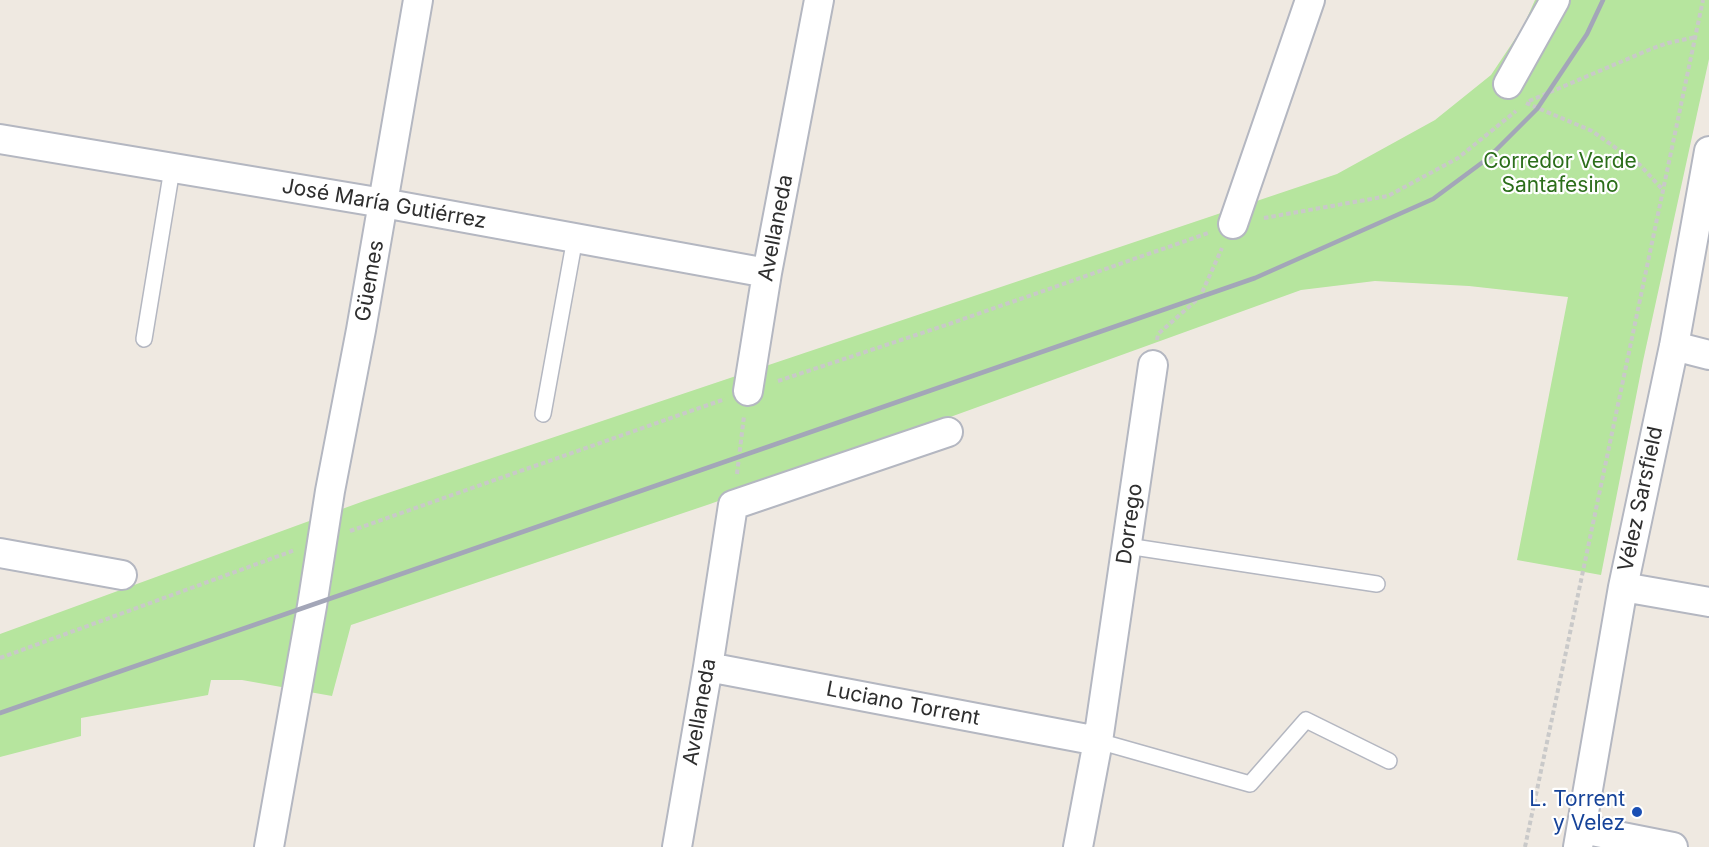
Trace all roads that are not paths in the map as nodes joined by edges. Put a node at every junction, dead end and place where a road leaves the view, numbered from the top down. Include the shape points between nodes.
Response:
1 (418, 0) edge
2 (819, 0) edge
3 (1310, 0) edge
4 (1555, 0) edge
5 (1513, 97) road end
6 (0, 139) edge
7 (1708, 160) edge
8 (172, 168) junction
9 (383, 203) junction
10 (1233, 224) road end
11 (575, 238) junction
12 (767, 273) junction
13 (144, 339) dead end
14 (1674, 346) junction
15 (1709, 355) edge
16 (1153, 365) road end
17 (747, 391) road end
18 (543, 414) dead end
19 (948, 432) dead end
20 (1127, 546) junction
21 (0, 553) edge
22 (122, 575) dead end
23 (1377, 584) dead end
24 (1623, 587) junction
25 (1709, 602) edge
26 (708, 667) junction
27 (1098, 741) junction
28 (1389, 761) dead end
29 (1580, 838) edge
30 (269, 847) edge
31 (677, 847) edge
32 (1078, 847) edge
33 (1673, 847) edge

1 - 9 street, Güemes
2 - 12 street, Avellaneda
3 - 10 street
4 - 5 street
6 - 8 street, José María Gutiérrez
7 - 14 street, Vélez Sarsfield
8 - 9 street, José María Gutiérrez
8 - 13 lane
9 - 11 street, José María Gutiérrez
9 - 30 street, Güemes
11 - 12 street, José María Gutiérrez
11 - 18 lane
12 - 17 street, Avellaneda
14 - 15 street
14 - 24 street, Vélez Sarsfield
16 - 20 street, Dorrego
19 - 26 street, Avellaneda via 733,505
20 - 23 lane
20 - 27 street, Dorrego
21 - 22 street
24 - 25 street
24 - 29 street, Vélez Sarsfield
26 - 27 street, Luciano Torrent
26 - 31 street, Avellaneda
27 - 28 lane via 1250,784 1306,720
27 - 32 street, Dorrego
29 - 33 street

